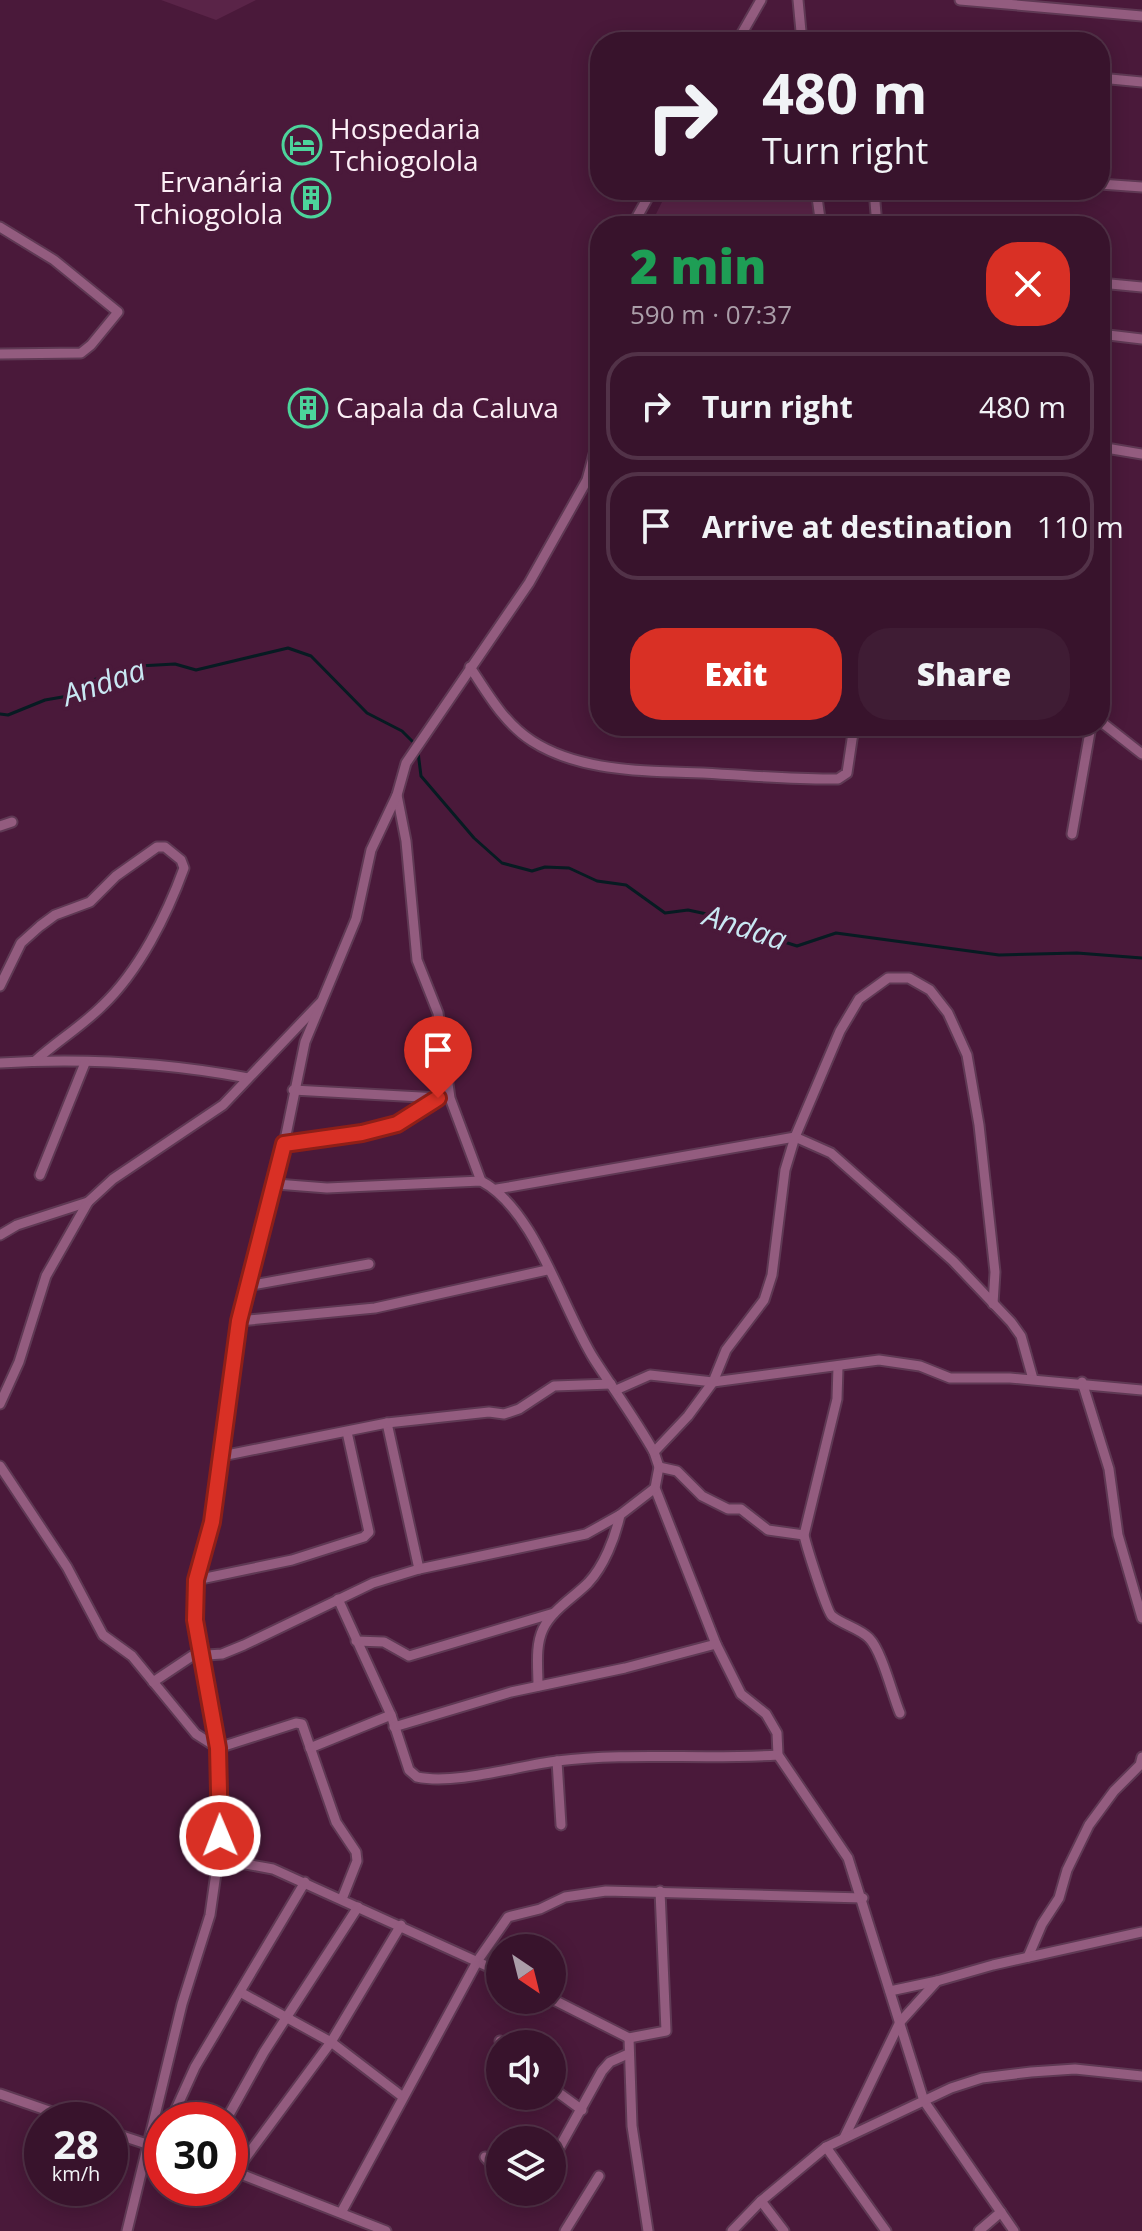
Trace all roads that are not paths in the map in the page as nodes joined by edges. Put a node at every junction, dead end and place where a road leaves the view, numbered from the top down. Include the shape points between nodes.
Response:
1 (761, 0) edge
2 (798, 0) edge
3 (960, 0) edge
4 (1108, 0) edge
5 (1102, 13) junction
6 (1142, 16) edge
7 (743, 32) edge
8 (801, 32) edge
9 (1110, 79) edge
10 (1142, 82) edge
11 (1110, 185) edge
12 (1142, 187) edge
13 (0, 227) edge
14 (1110, 284) edge
15 (1142, 287) edge
16 (1110, 335) edge
17 (1142, 339) edge
18 (0, 354) edge
19 (1110, 449) edge
20 (1142, 454) edge
21 (590, 469) edge
22 (470, 667) junction
23 (1110, 729) edge
24 (853, 736) edge
25 (1089, 736) edge
26 (1142, 754) edge
27 (397, 795) junction
28 (12, 822) dead end
29 (0, 826) edge
30 (1072, 834) dead end
31 (0, 986) edge
32 (327, 994) junction
33 (35, 1061) junction
34 (0, 1063) edge
35 (85, 1063) junction
36 (248, 1078) junction
37 (293, 1090) junction
38 (438, 1098) junction
39 (450, 1098) junction
40 (795, 1137) junction
41 (284, 1144) junction
42 (40, 1175) dead end
43 (481, 1181) junction
44 (276, 1184) junction
45 (497, 1189) junction
46 (88, 1202) junction
47 (0, 1235) edge
48 (369, 1264) dead end
49 (547, 1270) junction
50 (247, 1286) junction
51 (993, 1304) junction
52 (239, 1321) junction
53 (838, 1367) junction
54 (1033, 1379) junction
55 (713, 1382) junction
56 (1082, 1382) junction
57 (614, 1387) junction
58 (1142, 1390) edge
59 (0, 1404) edge
60 (387, 1423) junction
61 (347, 1432) junction
62 (654, 1452) junction
63 (222, 1456) junction
64 (0, 1466) edge
65 (659, 1467) junction
66 (655, 1488) junction
67 (620, 1515) junction
68 (804, 1535) junction
69 (419, 1569) junction
70 (196, 1580) junction
71 (338, 1599) junction
72 (554, 1613) junction
73 (1142, 1618) edge
74 (356, 1641) junction
75 (716, 1644) junction
76 (201, 1656) junction
77 (153, 1682) junction
78 (538, 1686) junction
79 (900, 1713) dead end
80 (391, 1715) junction
81 (394, 1727) junction
82 (218, 1748) junction
83 (310, 1748) junction
84 (778, 1755) junction
85 (1142, 1757) edge
86 (557, 1761) junction
87 (561, 1825) dead end
88 (218, 1859) junction
89 (305, 1882) junction
90 (660, 1891) junction
91 (863, 1898) junction
92 (342, 1899) junction
93 (358, 1907) junction
94 (401, 1925) junction
95 (1142, 1932) edge
96 (1028, 1957) junction
97 (478, 1960) junction
98 (486, 1964) edge
99 (937, 1981) junction
100 (890, 1991) junction
101 (240, 1992) junction
102 (566, 2006) edge
103 (286, 2018) junction
104 (900, 2022) junction
105 (629, 2038) junction
106 (331, 2042) junction
107 (628, 2054) junction
108 (1142, 2076) edge
109 (0, 2094) edge
110 (403, 2097) junction
111 (566, 2098) edge
112 (924, 2101) junction
113 (24, 2102) edge
114 (165, 2102) edge
115 (179, 2102) edge
116 (237, 2102) edge
117 (582, 2110) junction
118 (566, 2137) edge
119 (844, 2138) junction
120 (826, 2147) junction
121 (248, 2150) edge
122 (599, 2176) dead end
123 (248, 2177) edge
124 (144, 2184) edge
125 (761, 2201) junction
126 (342, 2211) junction
127 (1001, 2212) junction
128 (736, 2230) edge
129 (127, 2231) edge
130 (386, 2231) edge
131 (565, 2231) edge
132 (648, 2231) edge
133 (784, 2231) edge
134 (886, 2231) edge
135 (979, 2231) edge
136 (1014, 2231) edge

1 - 7 street
2 - 8 street
3 - 5 street
4 - 5 street
5 - 6 street
9 - 10 street
11 - 12 street
13 - 18 street via 54,260 118,312 81,353
14 - 15 street
16 - 17 street
19 - 20 street
21 - 22 street via 529,583
22 - 24 street via 500,714 531,740 556,754 623,769 838,779 847,773
22 - 27 street via 417,743
23 - 26 street
25 - 30 street
27 - 32 street via 371,850 356,919
27 - 39 street via 417,960 438,1013
28 - 29 street
31 - 33 street via 21,943 40,926 90,902 157,847 181,860 184,868 164,915 119,988
32 - 36 street
32 - 37 street via 305,1042
33 - 34 street
33 - 35 street
35 - 36 street via 206,1070
35 - 42 street
36 - 46 street via 223,1105 113,1179
37 - 38 street
37 - 41 street
38 - 39 street
38 - 41 street via 397,1124
39 - 43 street
40 - 45 street
40 - 51 street via 831,1153 953,1261
40 - 51 street via 859,999 888,978 909,978 930,990 948,1013 967,1055 995,1272
40 - 55 street via 764,1300 726,1350
41 - 44 street
43 - 44 street via 327,1188
43 - 45 street
44 - 50 street
45 - 49 street via 528,1230
46 - 47 street
46 - 59 street via 46,1276
48 - 50 street
49 - 52 street via 375,1308
49 - 57 street
50 - 52 street
51 - 54 street via 1021,1336
52 - 63 street
53 - 54 street via 897,1360 950,1378
53 - 55 street
53 - 68 street via 837,1399
54 - 56 street
55 - 57 street via 650,1375
55 - 62 street
56 - 58 street
56 - 73 street via 1109,1469 1118,1535
57 - 60 street via 554,1386 504,1414
57 - 62 street
60 - 61 street
60 - 69 street
61 - 63 street
61 - 70 street via 369,1532 364,1537 292,1560
62 - 65 street
63 - 70 street
64 - 77 street via 67,1567 94,1624
65 - 66 street
65 - 68 street via 677,1471 702,1496 728,1509 741,1509 768,1530
66 - 67 street
66 - 75 street
67 - 69 street via 586,1534
67 - 72 street via 591,1581
68 - 79 street via 826,1608 870,1639
69 - 71 street
70 - 76 street
71 - 74 street
71 - 76 street via 244,1645
72 - 74 street via 409,1656 384,1642
72 - 78 street via 538,1647
74 - 80 street
75 - 78 street
75 - 84 street via 741,1694 766,1714 777,1733
76 - 77 street via 187,1659
76 - 82 street
77 - 82 street via 196,1734
78 - 81 street
80 - 81 street
80 - 83 street
81 - 86 street via 409,1770 417,1777 497,1772
82 - 83 street via 299,1722
82 - 88 street
83 - 92 street via 336,1822 356,1852
84 - 86 street
84 - 91 street via 848,1858
85 - 96 street via 1089,1825
86 - 87 street
88 - 89 street via 273,1869
88 - 114 street via 210,1915 182,2004
89 - 92 street
89 - 101 street
90 - 91 street
90 - 97 street via 574,1895 508,1917
90 - 105 street via 667,2028
91 - 100 street
92 - 93 street
93 - 94 street
93 - 103 street
94 - 97 street
94 - 106 street
95 - 96 street
96 - 99 street
97 - 98 street
97 - 110 street
99 - 100 street
99 - 104 street
100 - 104 street
101 - 103 street
101 - 115 street
102 - 105 street
103 - 106 street
103 - 116 street
104 - 112 street
104 - 119 street
105 - 107 street
106 - 110 street
106 - 121 street
107 - 117 street via 602,2071
107 - 132 street via 632,2126
108 - 112 street via 1075,2069 1031,2072 982,2078
109 - 113 street
110 - 126 street
111 - 117 street
112 - 119 street
112 - 127 street
117 - 118 street
119 - 120 street
120 - 125 street
120 - 134 street
122 - 131 street
123 - 126 street
124 - 129 street
125 - 128 street
125 - 133 street
126 - 130 street
127 - 135 street
127 - 136 street

